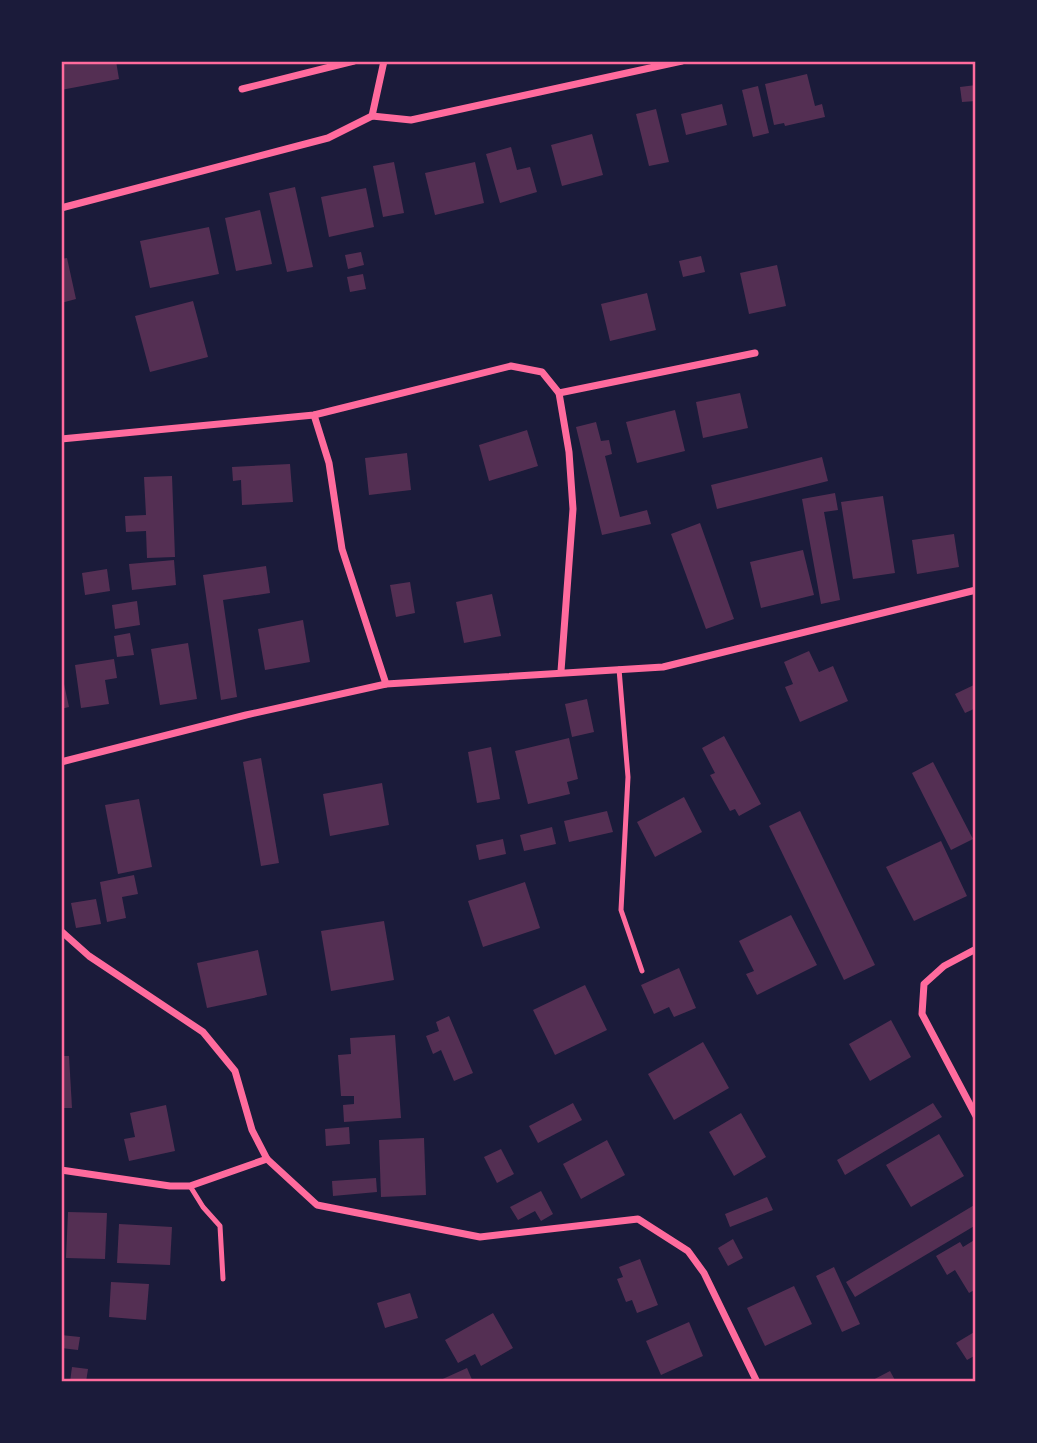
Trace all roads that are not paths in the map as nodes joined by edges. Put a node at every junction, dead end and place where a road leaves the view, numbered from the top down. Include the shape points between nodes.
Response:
1 (354, 61) edge
2 (384, 61) edge
3 (682, 61) edge
4 (242, 89) dead end
5 (372, 117) junction
6 (61, 208) edge
7 (755, 353) dead end
8 (559, 393) junction
9 (314, 415) junction
10 (61, 439) edge
11 (976, 590) edge
12 (619, 668) junction
13 (561, 671) junction
14 (386, 684) junction
15 (61, 762) edge
16 (61, 931) edge
17 (976, 948) edge
18 (642, 971) dead end
19 (976, 1116) edge
20 (267, 1159) junction
21 (61, 1170) edge
22 (190, 1186) junction
23 (223, 1279) dead end
24 (757, 1382) edge

1 - 4 street
2 - 5 street
3 - 5 street via 411,120
5 - 6 street via 328,138
7 - 8 street
8 - 9 street via 542,372 511,366
8 - 13 street via 573,509
9 - 10 street
9 - 14 street via 328,463 342,549
11 - 12 street via 663,667
12 - 13 street
12 - 18 lane via 628,777 621,910
13 - 14 street
14 - 15 street
16 - 20 street via 89,956 203,1032 235,1071 252,1130
17 - 19 street via 924,984 922,1014
20 - 22 street
20 - 24 street via 317,1205 480,1237 638,1219 688,1251 704,1273
21 - 22 street
22 - 23 lane via 220,1226

